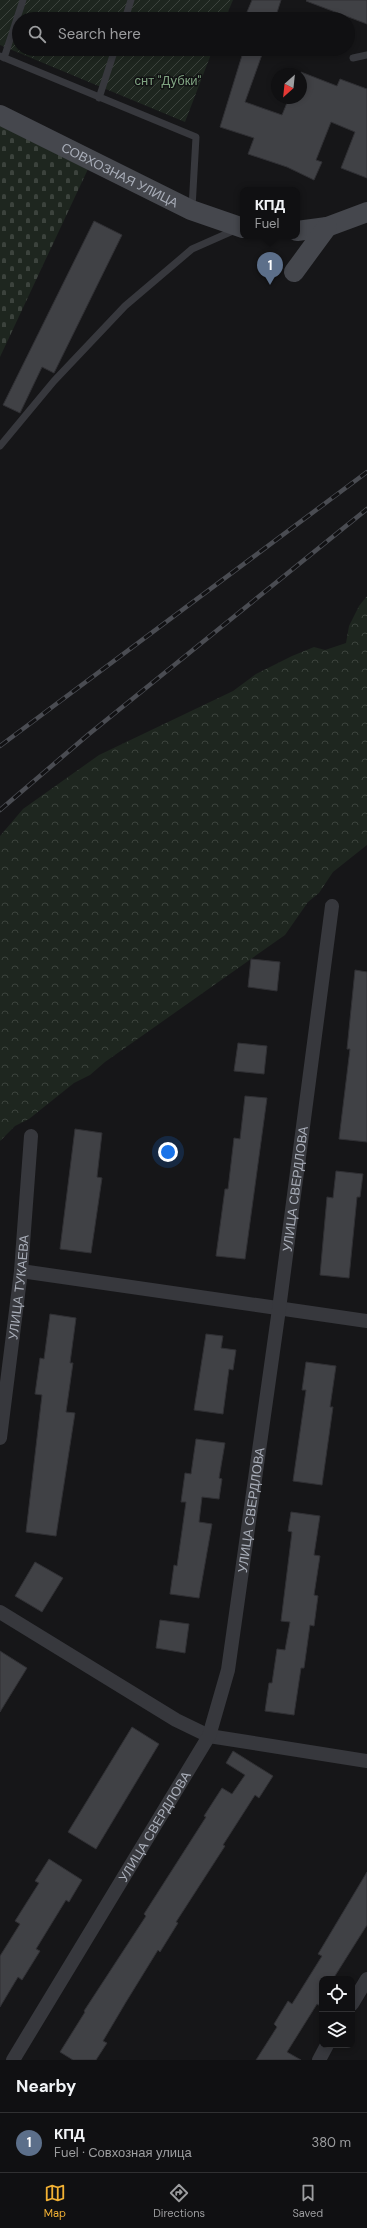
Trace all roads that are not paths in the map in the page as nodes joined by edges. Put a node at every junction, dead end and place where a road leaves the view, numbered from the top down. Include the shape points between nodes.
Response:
1 (23, 0) edge
2 (131, 0) edge
3 (19, 12) edge
4 (127, 12) edge
5 (12, 30) edge
6 (367, 55) edge
7 (113, 56) edge
8 (2, 57) edge
9 (354, 58) dead end
10 (99, 98) junction
11 (0, 115) edge
12 (192, 210) junction
13 (367, 212) edge
14 (240, 226) edge
15 (327, 227) junction
16 (240, 228) edge
17 (300, 231) edge
18 (294, 272) dead end
19 (0, 446) edge
20 (332, 906) dead end
21 (31, 1136) dead end
22 (21, 1272) junction
23 (279, 1309) junction
24 (367, 1321) edge
25 (0, 1438) edge
26 (0, 1612) edge
27 (209, 1736) junction
28 (367, 1761) edge
29 (367, 1979) edge
30 (355, 1999) edge
31 (326, 2048) edge
32 (13, 2060) edge
33 (318, 2060) edge

1 - 3 lane
2 - 4 lane
5 - 8 lane
6 - 9 lane
7 - 10 lane
8 - 10 lane
10 - 12 lane via 196,137
11 - 12 street, СОВХОЗНАЯ УЛИЦА
12 - 14 street, СОВХОЗНАЯ УЛИЦА
13 - 15 street
15 - 17 street
15 - 18 street
16 - 19 lane via 192,249 125,306 54,381
20 - 23 street, УЛИЦА СВЕРДЛОВА
21 - 22 street, УЛИЦА ТУКАЕВА
22 - 23 street
22 - 25 street, УЛИЦА ТУКАЕВА
23 - 24 street
23 - 27 street, УЛИЦА СВЕРДЛОВА via 228,1670
26 - 27 street via 176,1720
27 - 28 street
27 - 32 street, УЛИЦА СВЕРДЛОВА
29 - 30 street
31 - 33 street

